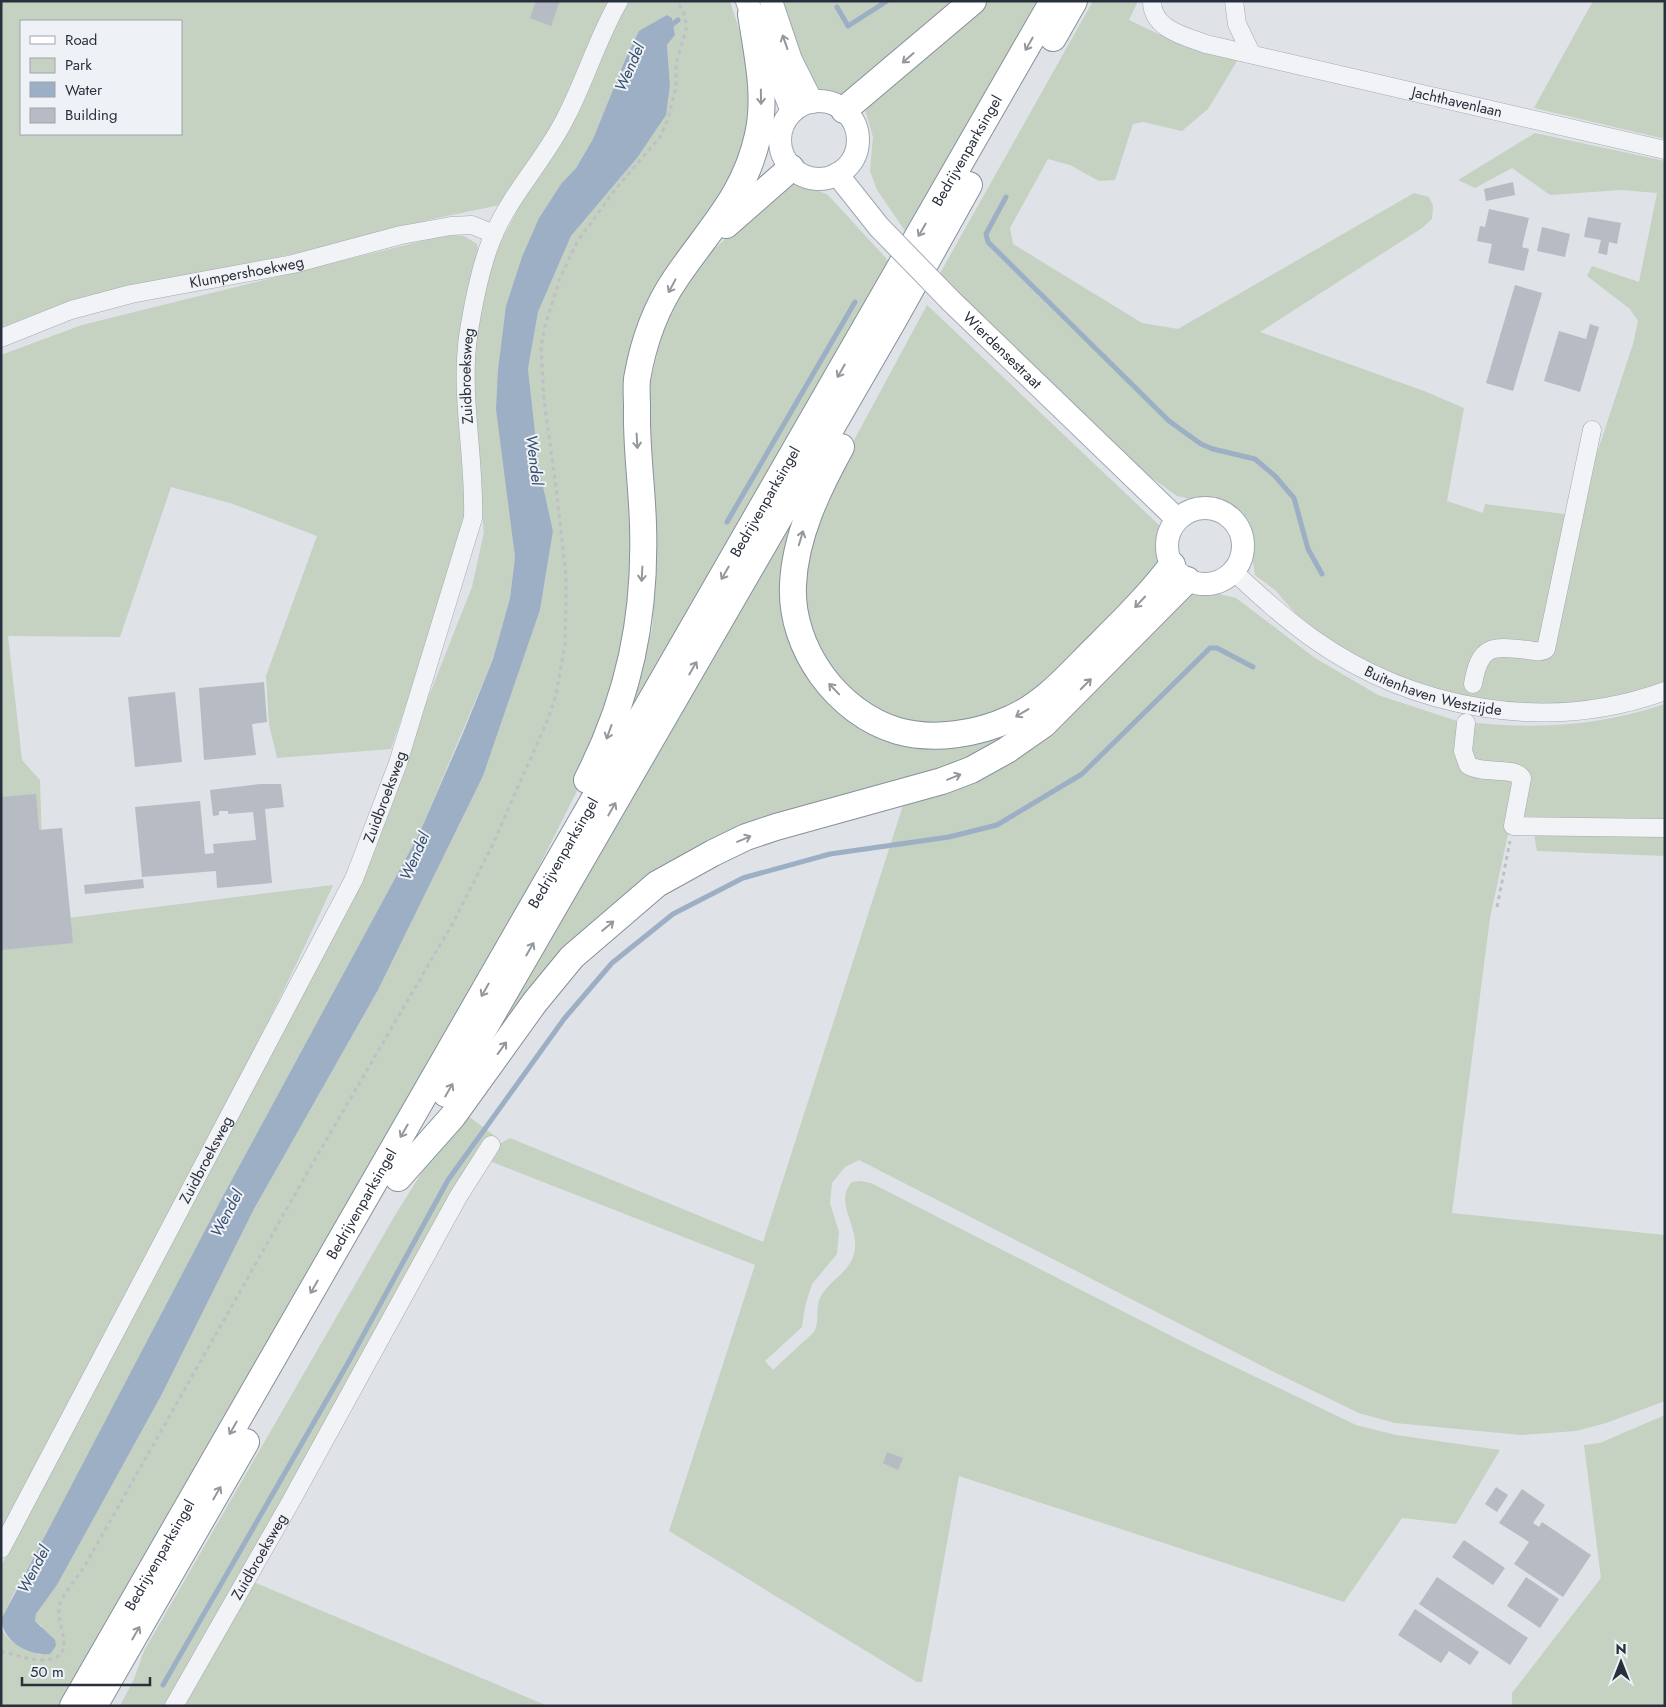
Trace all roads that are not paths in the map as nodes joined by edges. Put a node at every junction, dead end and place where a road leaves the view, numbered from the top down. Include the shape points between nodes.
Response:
1 (619, 1) edge
2 (973, 1) edge
3 (1053, 1) edge
4 (1074, 1) edge
5 (1152, 1) edge
6 (1234, 1) edge
7 (756, 6) edge
8 (1250, 53) junction
9 (812, 102) junction
10 (844, 110) junction
11 (792, 111) junction
12 (1665, 150) edge
13 (791, 168) junction
14 (837, 174) junction
15 (969, 184) junction
16 (494, 234) junction
17 (701, 247) junction
18 (1, 338) edge
19 (1592, 430) dead end
20 (1177, 519) junction
21 (1234, 572) junction
22 (1179, 573) junction
23 (1473, 684) dead end
24 (1665, 691) edge
25 (1466, 723) dead end
26 (1665, 828) edge
27 (518, 933) junction
28 (491, 1145) dead end
29 (398, 1178) junction
30 (1, 1548) edge
31 (73, 1706) edge
32 (94, 1706) edge
33 (174, 1706) edge

1 - 16 street, Zuidbroeksweg via 567,116
2 -> 10 highway
3 -> 27 highway, Bedrijvenparksingel
4 - 15 highway, Bedrijvenparksingel
5 - 8 street, Jachthavenlaan via 1158,22 1178,34 1206,44
6 - 8 street via 1237,24
9 -> 7 main road via 791,60
7 - 11 main road
7 -> 17 highway via 761,84 759,134 747,173
8 - 12 street, Jachthavenlaan
9 - 10 main road via 834,104
9 - 11 main road
10 - 14 main road via 857,132 857,144 854,156
11 - 13 main road via 780,133 780,146
13 - 14 main road via 813,179
13 - 17 highway
14 - 20 main road, Wierdensestraat, bridge via 879,227 951,301
22 -> 15 highway via 1038,703 1013,718 977,731 935,736 898,731 849,704 820,674 803,642 795,614 793,585 800,540 825,477 889,356
29 -> 15 highway, Bedrijvenparksingel
16 - 18 street, Klumpershoekweg via 472,225 401,235 294,264 130,294 71,310
16 - 30 street, Zuidbroeksweg via 476,297 465,369 474,518 398,763 354,879
17 -> 27 highway via 676,278 651,326 637,380 636,440 643,525 643,576 628,682 603,748 556,840
19 - 23 street via 1546,649 1539,652 1502,647 1489,649 1478,661
20 - 21 main road via 1186,512 1206,507 1233,518 1242,533 1244,546
20 - 22 main road via 1166,544
21 - 22 main road via 1212,584 1200,584
21 - 24 street, Buitenhaven Westzijde via 1319,642 1379,677 1456,703 1528,713 1606,707
29 -> 22 highway via 453,1116 572,957 657,884 746,837 942,781 971,770 1007,750 1044,724
25 - 26 street via 1463,752 1468,764 1481,771 1515,772 1522,778 1513,826
27 -> 31 highway, Bedrijvenparksingel
28 - 33 street, Zuidbroeksweg via 458,1197
32 -> 29 highway, Bedrijvenparksingel

